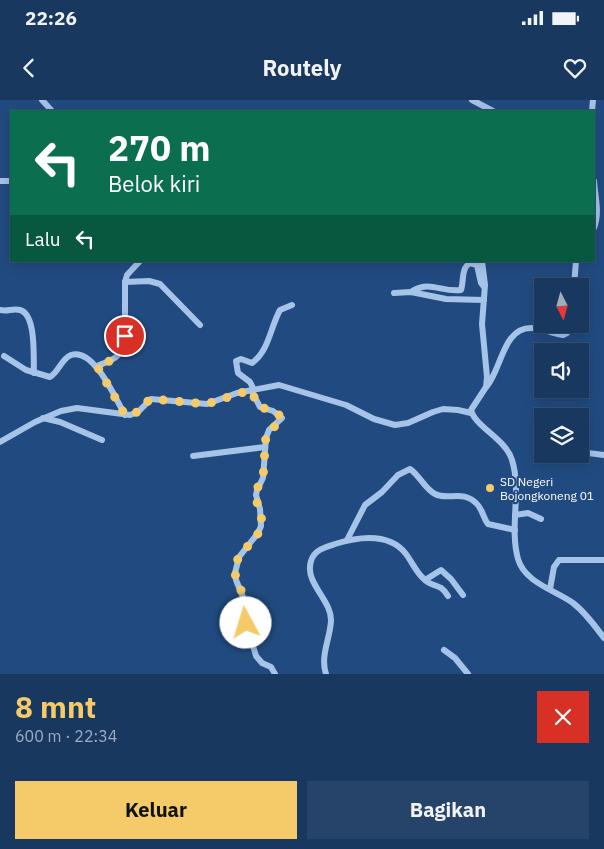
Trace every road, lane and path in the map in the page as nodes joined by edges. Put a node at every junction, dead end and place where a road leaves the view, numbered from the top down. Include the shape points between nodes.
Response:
1 (42, 100) edge
2 (472, 100) edge
3 (51, 110) edge
4 (491, 110) edge
5 (595, 188) edge
6 (595, 224) edge
7 (139, 262) edge
8 (482, 262) edge
9 (576, 262) edge
10 (575, 278) edge
11 (125, 282) junction
12 (485, 288) junction
13 (394, 292) dead end
14 (411, 292) junction
15 (484, 300) junction
16 (292, 306) dead end
17 (0, 310) edge
18 (200, 325) dead end
19 (534, 328) edge
20 (554, 333) edge
21 (568, 333) edge
22 (4, 356) dead end
23 (97, 366) junction
24 (34, 373) junction
25 (486, 387) junction
26 (252, 390) junction
27 (471, 413) junction
28 (125, 415) junction
29 (43, 418) junction
30 (102, 440) dead end
31 (0, 442) edge
32 (265, 447) junction
33 (589, 453) edge
34 (604, 455) edge
35 (193, 456) dead end
36 (515, 515) junction
37 (541, 519) dead end
38 (515, 530) junction
39 (347, 540) junction
40 (604, 560) edge
41 (424, 580) junction
42 (550, 588) junction
43 (463, 595) dead end
44 (448, 596) dead end
45 (604, 638) edge
46 (444, 650) dead end
47 (275, 674) edge
48 (326, 674) edge
49 (468, 674) edge

1 - 3 street
2 - 4 street
5 - 6 street via 598,210
7 - 11 street
8 - 12 street
9 - 10 street
11 - 18 street via 160,284
11 - 23 street via 125,346 116,358
12 - 14 street via 478,266 470,263 464,269 461,290 424,286
12 - 15 street
13 - 14 street
14 - 15 street via 446,299
15 - 25 street via 482,324
16 - 26 street via 280,310 257,360 252,363 241,359 236,362 238,374 250,382
17 - 24 street via 18,310 29,318
19 - 25 street via 513,334
20 - 21 street
22 - 24 street
23 - 24 street via 81,355 73,354 52,376
23 - 28 street
25 - 27 street
26 - 27 street via 284,386 346,405 395,425 443,409
26 - 28 street via 207,404 151,399 138,412
26 - 32 street via 260,407 282,417 267,434
27 - 36 street via 507,450 512,460 516,481
28 - 29 street via 77,408
29 - 30 street
29 - 31 street
32 - 35 street
32 - 47 street via 263,478 256,495 261,526 239,557 235,573 245,602 245,619 256,656
33 - 34 street
36 - 37 street via 528,513
36 - 38 street
38 - 39 street via 488,524 478,505 468,497 435,494 410,469 398,475 365,505
38 - 42 street via 521,565 534,581
39 - 41 street via 384,540 405,553
39 - 48 street via 317,551 310,564 314,583 331,618 324,656
40 - 42 street via 559,560 554,566
41 - 43 street via 441,570
41 - 44 street via 441,587
42 - 45 street via 575,604
46 - 49 street

